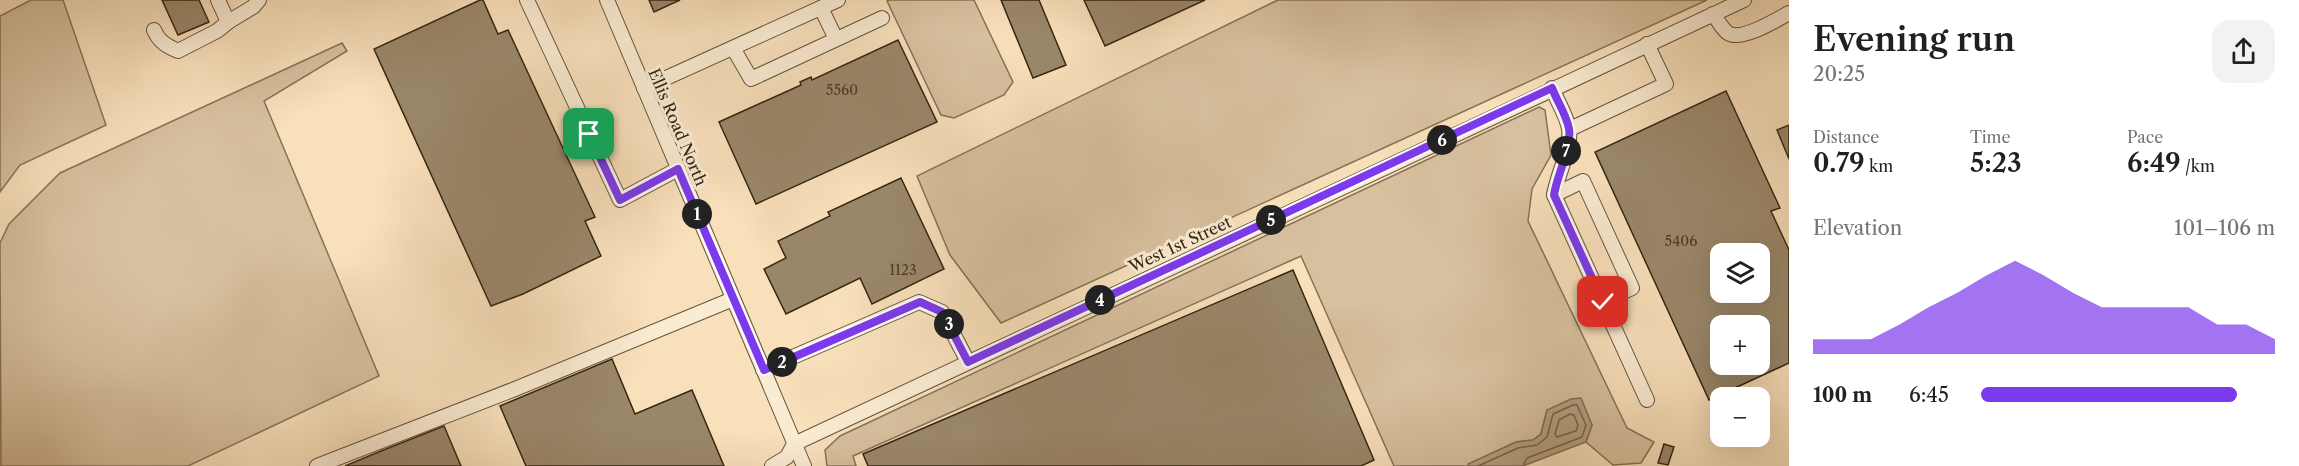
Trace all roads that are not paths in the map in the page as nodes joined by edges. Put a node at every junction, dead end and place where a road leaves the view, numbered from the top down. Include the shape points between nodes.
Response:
1 (218, 0) edge
2 (259, 0) edge
3 (527, 0) edge
4 (607, 0) edge
5 (838, 0) edge
6 (1744, 0) edge
7 (821, 8) junction
8 (1713, 14) junction
9 (1789, 14) edge
10 (882, 18) dead end
11 (228, 22) junction
12 (153, 30) dead end
13 (836, 39) junction
14 (1647, 45) junction
15 (733, 48) junction
16 (644, 88) junction
17 (1552, 88) junction
18 (1570, 129) junction
19 (678, 169) junction
20 (1554, 195) junction
21 (733, 299) junction
22 (1603, 302) junction
23 (968, 362) junction
24 (764, 370) junction
25 (1647, 400) dead end
26 (794, 444) junction
27 (317, 466) edge
28 (772, 466) edge
29 (804, 466) edge

1 - 11 street
2 - 11 street
3 - 19 street via 620,200
4 - 16 street, Ellis Road North
5 - 7 street
6 - 8 street, West 1st Street
7 - 13 street
7 - 15 street
8 - 9 street via 1728,33 1736,36
8 - 14 street, West 1st Street
10 - 13 street
11 - 12 street via 178,51 157,38
13 - 15 street via 751,79
14 - 17 street, West 1st Street
14 - 18 street via 1666,84
15 - 16 street
16 - 19 street, Ellis Road North
17 - 18 street
17 - 23 street, West 1st Street
18 - 20 street
19 - 21 street, Ellis Road North
20 - 22 street
20 - 22 street via 1582,181 1632,288
21 - 24 street, Ellis Road North
21 - 27 street
22 - 25 street
23 - 24 street via 942,312 920,302
23 - 26 street, West 1st Street
24 - 26 street, Ellis Road North
26 - 28 street via 787,457
26 - 29 street, Ellis Road North

